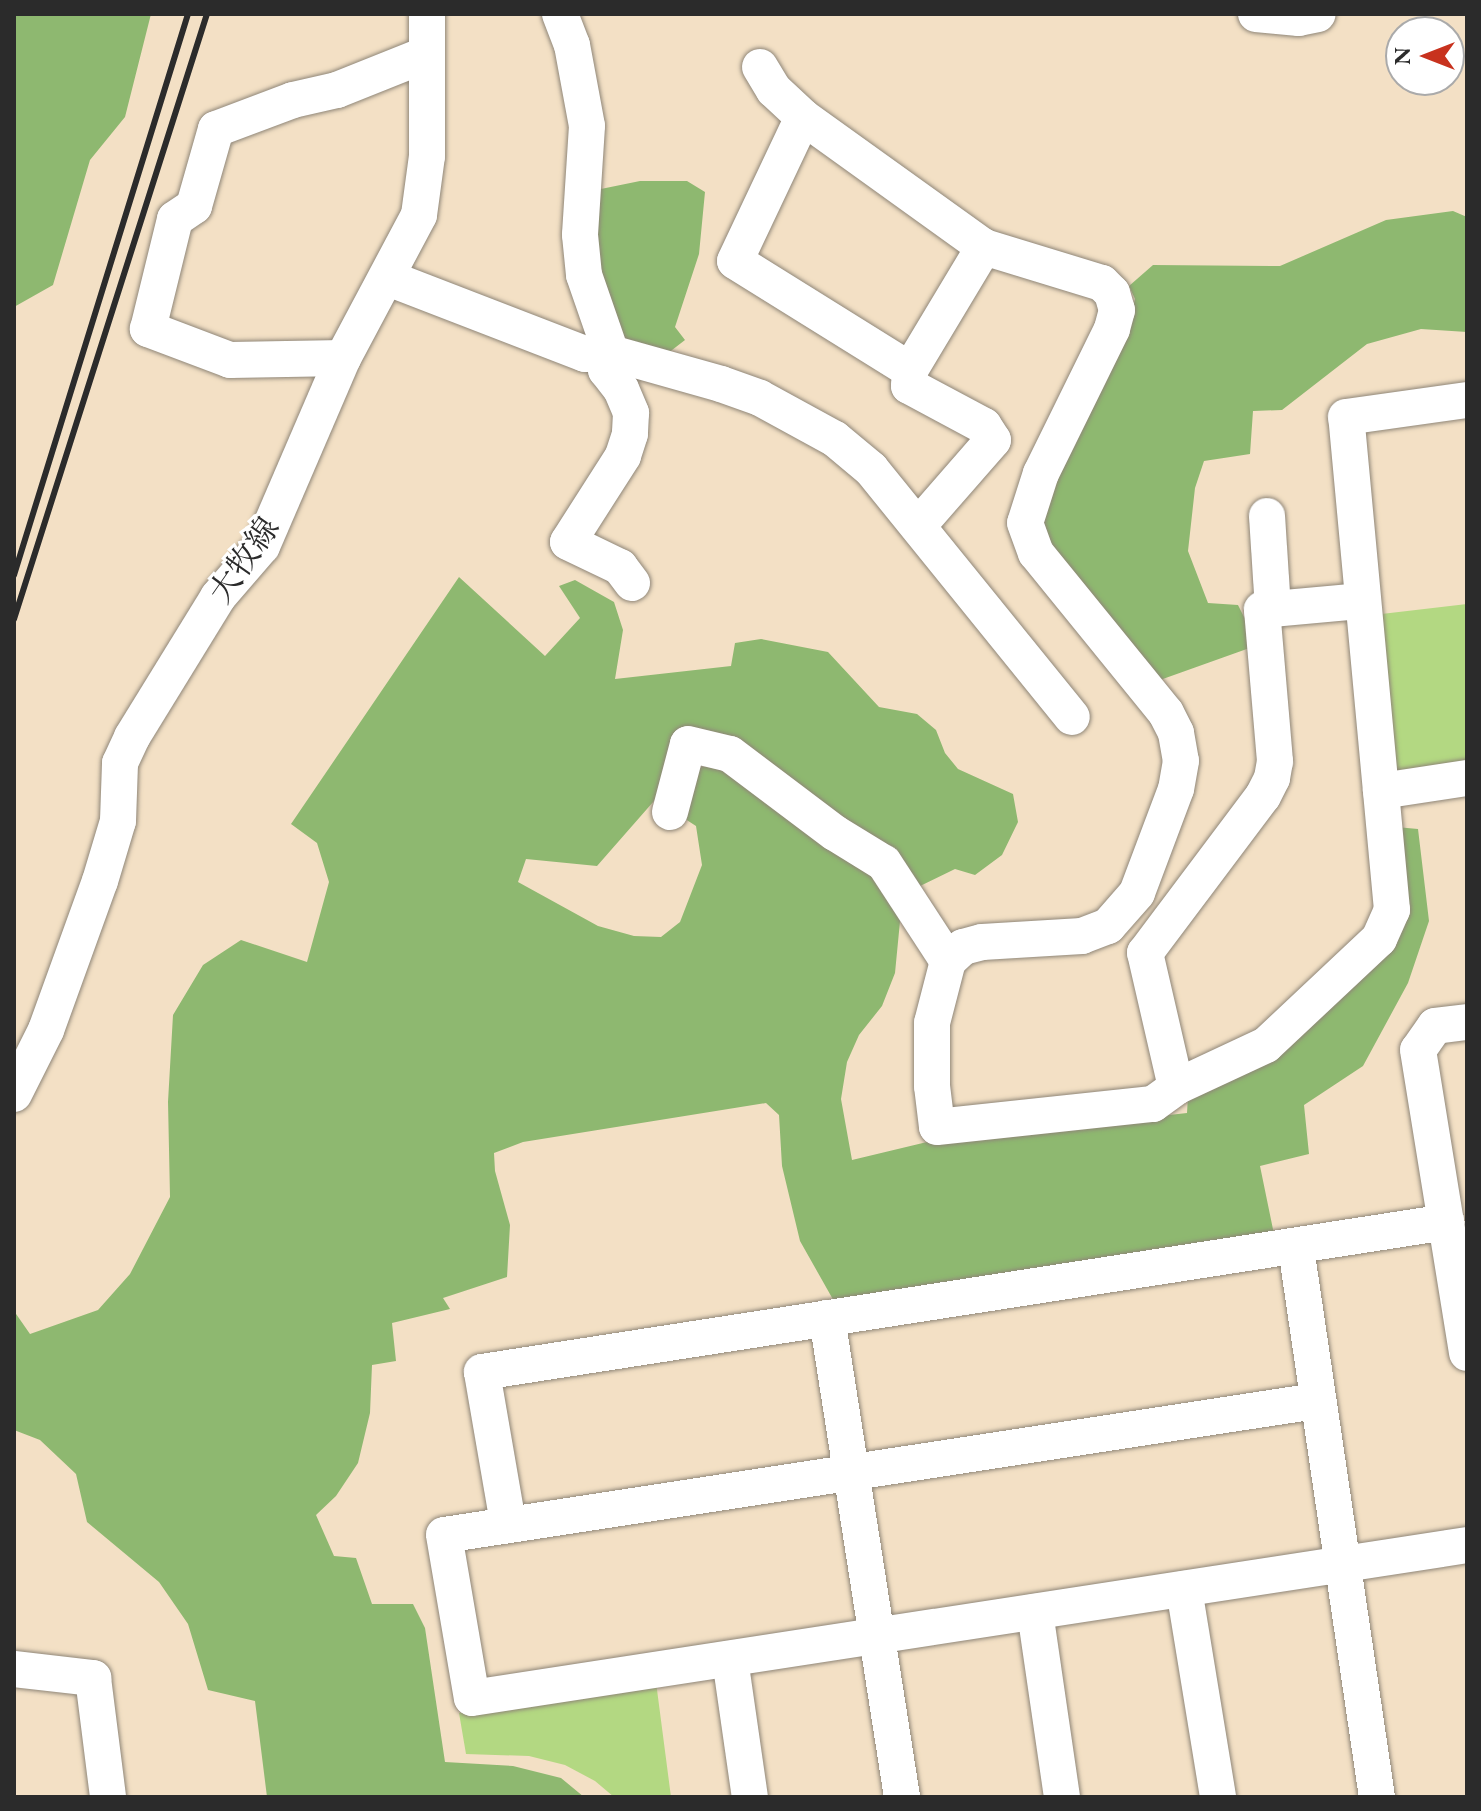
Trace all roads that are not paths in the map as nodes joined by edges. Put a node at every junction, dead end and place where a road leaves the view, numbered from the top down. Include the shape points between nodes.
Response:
1 (427, 14) edge
2 (560, 14) edge
3 (1256, 14) edge
4 (1318, 14) edge
5 (427, 54) junction
6 (760, 67) dead end
7 (803, 117) junction
8 (984, 247) junction
9 (388, 278) junction
10 (611, 353) junction
11 (343, 358) junction
12 (910, 370) junction
13 (1467, 400) edge
14 (1267, 516) dead end
15 (918, 526) junction
16 (632, 583) dead end
17 (1361, 601) junction
18 (1273, 610) junction
19 (1072, 717) dead end
20 (1467, 778) edge
21 (1381, 791) junction
22 (670, 812) dead end
23 (948, 961) junction
24 (1467, 1022) edge
25 (1176, 1087) junction
26 (14, 1094) edge
27 (1446, 1222) junction
28 (1296, 1248) junction
29 (827, 1318) junction
30 (1467, 1353) edge
31 (1316, 1401) junction
32 (852, 1472) junction
33 (508, 1523) junction
34 (1467, 1545) edge
35 (1340, 1564) junction
36 (1184, 1589) junction
37 (1035, 1612) junction
38 (878, 1636) junction
39 (730, 1659) junction
40 (14, 1669) edge
41 (108, 1797) edge
42 (750, 1797) edge
43 (902, 1797) edge
44 (1062, 1797) edge
45 (1218, 1797) edge
46 (1377, 1797) edge

1 - 5 street, 大牧線
2 - 10 street via 572,45 587,126 580,235 584,275
3 - 4 street
5 - 9 street, 大牧線 via 425,184 419,215
5 - 11 street via 216,129 194,206 175,219 148,329 230,360
6 - 7 street via 774,90
7 - 8 street
7 - 12 street via 735,261
8 - 12 street
8 - 23 street via 1102,283 1112,293 1117,310 1112,329 1041,473 1025,523 1036,553 1166,713 1181,761 1176,789 1137,893 1108,926 1082,936 982,942 963,947
9 - 10 street via 585,354
9 - 11 street, 大牧線
10 - 15 street via 760,398 835,439 871,469
10 - 16 street via 606,370 631,413 630,434 623,456 568,542 620,567
11 - 26 street, 大牧線 via 262,546 218,597 120,763 118,821 100,881 46,1030
12 - 15 street via 909,386 984,426 993,440
13 - 17 street via 1346,417
14 - 18 street
15 - 19 street
17 - 18 street
17 - 21 street
18 - 25 street via 1262,610 1275,761 1272,778 1145,953
20 - 21 street
21 - 25 street via 1392,910 1379,939 1266,1045
22 - 23 street via 688,744 730,754 884,863
23 - 25 street via 932,1023 937,1127 1153,1104
24 - 27 street via 1435,1026 1418,1050
27 - 28 street
27 - 30 street
28 - 29 street
28 - 31 street
29 - 32 street
29 - 33 street via 482,1372
31 - 32 street
31 - 35 street
32 - 33 street
32 - 38 street
33 - 39 street via 444,1535 472,1698
34 - 35 street
35 - 36 street
35 - 46 street
36 - 37 street
36 - 45 street
37 - 38 street
37 - 44 street
38 - 39 street
38 - 43 street
39 - 42 street
40 - 41 street via 93,1678

